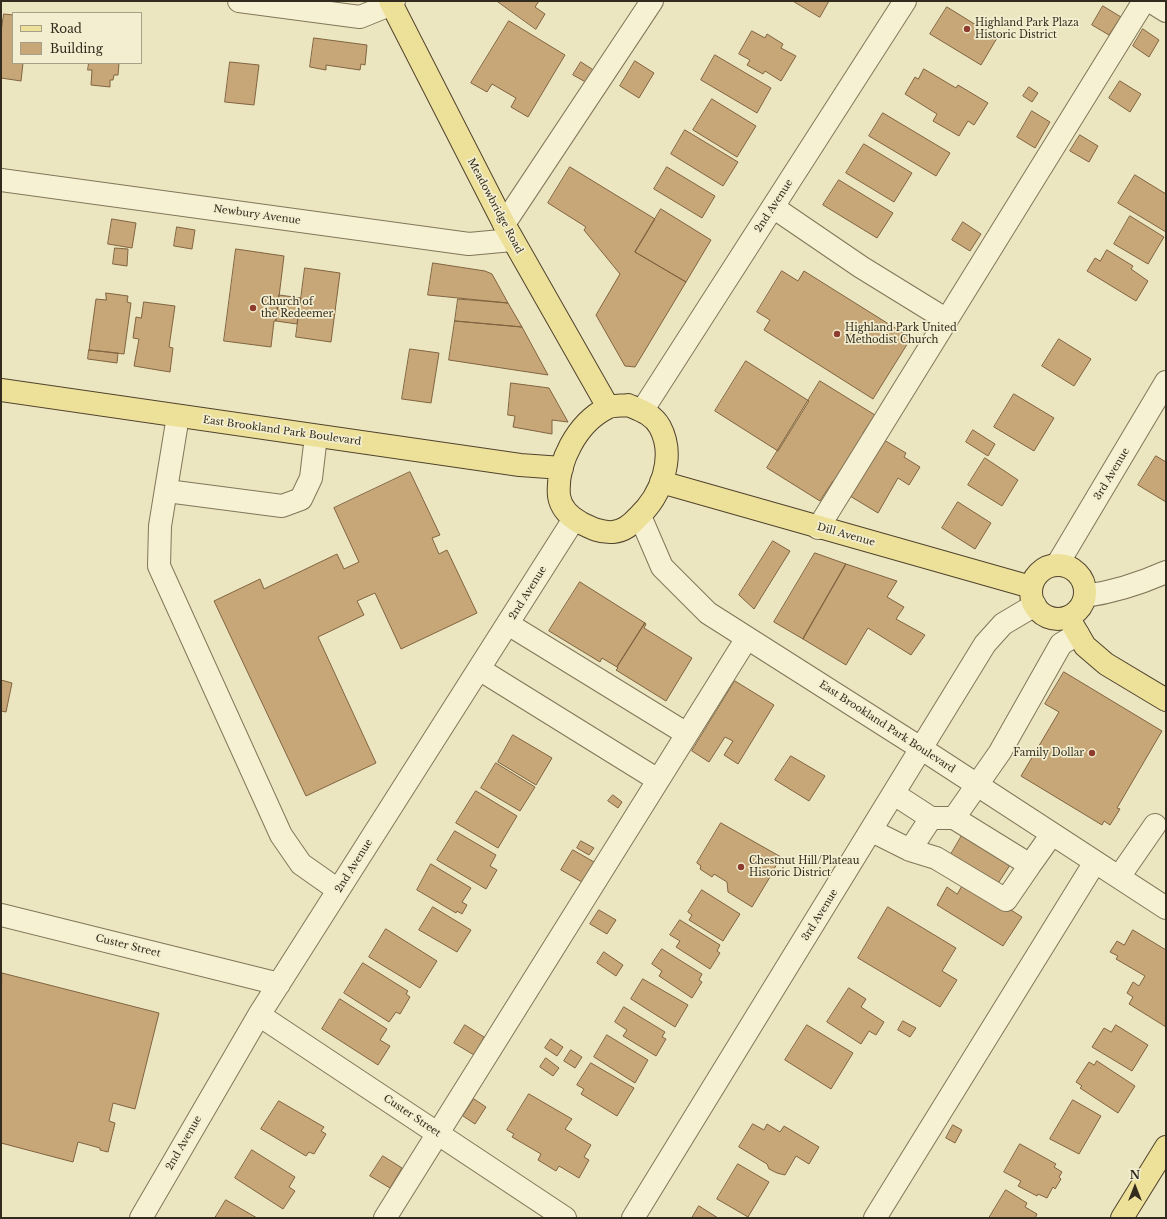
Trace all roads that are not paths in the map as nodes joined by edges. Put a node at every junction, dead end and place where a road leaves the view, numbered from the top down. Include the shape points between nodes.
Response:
1 (239, 1) edge
2 (652, 1) edge
3 (905, 1) edge
4 (1144, 1) edge
5 (1150, 1) edge
6 (392, 2) edge
7 (1166, 11) edge
8 (1, 180) edge
9 (773, 207) junction
10 (508, 232) junction
11 (947, 320) junction
12 (1166, 382) edge
13 (1, 390) edge
14 (608, 407) junction
15 (642, 411) junction
16 (178, 416) junction
17 (316, 436) junction
18 (562, 468) junction
19 (662, 482) junction
20 (166, 491) junction
21 (640, 516) junction
22 (574, 519) junction
23 (818, 528) junction
24 (1057, 565) junction
25 (1166, 572) edge
26 (1033, 596) junction
27 (1085, 596) junction
28 (508, 624) junction
29 (1073, 625) junction
30 (747, 638) junction
31 (479, 669) junction
32 (1166, 700) edge
33 (687, 734) junction
34 (922, 749) junction
35 (658, 780) junction
36 (976, 785) junction
37 (894, 794) junction
38 (931, 818) junction
39 (954, 818) junction
40 (1155, 825) dead end
41 (872, 831) junction
42 (1052, 834) junction
43 (910, 850) junction
44 (1095, 862) junction
45 (1030, 865) junction
46 (1119, 877) junction
47 (338, 890) junction
48 (1166, 908) edge
49 (1, 915) edge
50 (279, 984) junction
51 (259, 1015) junction
52 (437, 1133) junction
53 (1166, 1147) edge
54 (141, 1218) edge
55 (385, 1218) edge
56 (565, 1218) edge
57 (633, 1218) edge
58 (875, 1218) edge
59 (1122, 1218) edge

1 - 6 street via 360,17
2 - 10 street
3 - 9 street, 2nd Avenue
4 - 11 street
5 - 7 street
6 - 10 main road, Meadowbridge Road
8 - 10 street, Newbury Avenue via 469,244
9 - 11 street via 861,267
9 - 15 street, 2nd Avenue
10 - 14 main road, Meadowbridge Road
11 - 23 street
12 - 24 street, 3rd Avenue
13 - 16 main road, East Brookland Park Boulevard
14 - 15 main road via 628,405
14 - 18 main road via 581,430 568,450
15 - 19 main road via 660,426 666,448 666,470
16 - 17 main road, East Brookland Park Boulevard
16 - 20 street
17 - 18 main road, East Brookland Park Boulevard
17 - 20 street via 311,478 301,499 282,506
18 - 22 main road via 558,488 560,502
19 - 21 main road via 658,492
19 - 23 main road, Dill Avenue
20 - 47 street via 160,526 158,566 281,835 301,864
21 - 22 main road via 629,527 613,532 595,530
21 - 30 street, East Brookland Park Boulevard via 662,567 708,613
22 - 28 street, 2nd Avenue
23 - 26 main road, Dill Avenue
24 - 26 main road via 1048,566 1034,579
24 - 27 main road via 1067,566 1075,571 1081,578
25 - 27 street via 1112,592
26 - 29 main road via 1041,612
26 - 34 street, 3rd Avenue via 986,644
27 - 29 main road
28 - 31 street, 2nd Avenue
28 - 33 street
29 - 32 main road via 1085,646 1106,664
29 - 36 street via 1000,752
30 - 33 street
30 - 34 street, East Brookland Park Boulevard
31 - 35 street
31 - 47 street, 2nd Avenue
33 - 35 street
34 - 36 street, East Brookland Park Boulevard
34 - 37 street, 3rd Avenue
35 - 52 street
36 - 39 street
36 - 42 street, East Brookland Park Boulevard
37 - 38 street
37 - 41 street, 3rd Avenue
38 - 39 street
38 - 43 street
39 - 45 street
40 - 46 street
41 - 43 street
41 - 57 street, 3rd Avenue
42 - 44 street, East Brookland Park Boulevard
42 - 45 street
43 - 45 street via 936,858 1006,900
44 - 46 street, East Brookland Park Boulevard
44 - 58 street
46 - 48 street, East Brookland Park Boulevard
47 - 50 street, 2nd Avenue
49 - 50 street, Custer Street
50 - 51 street, 2nd Avenue
51 - 52 street, Custer Street
51 - 54 street, 2nd Avenue
52 - 55 street
52 - 56 street, Custer Street
53 - 59 main road

